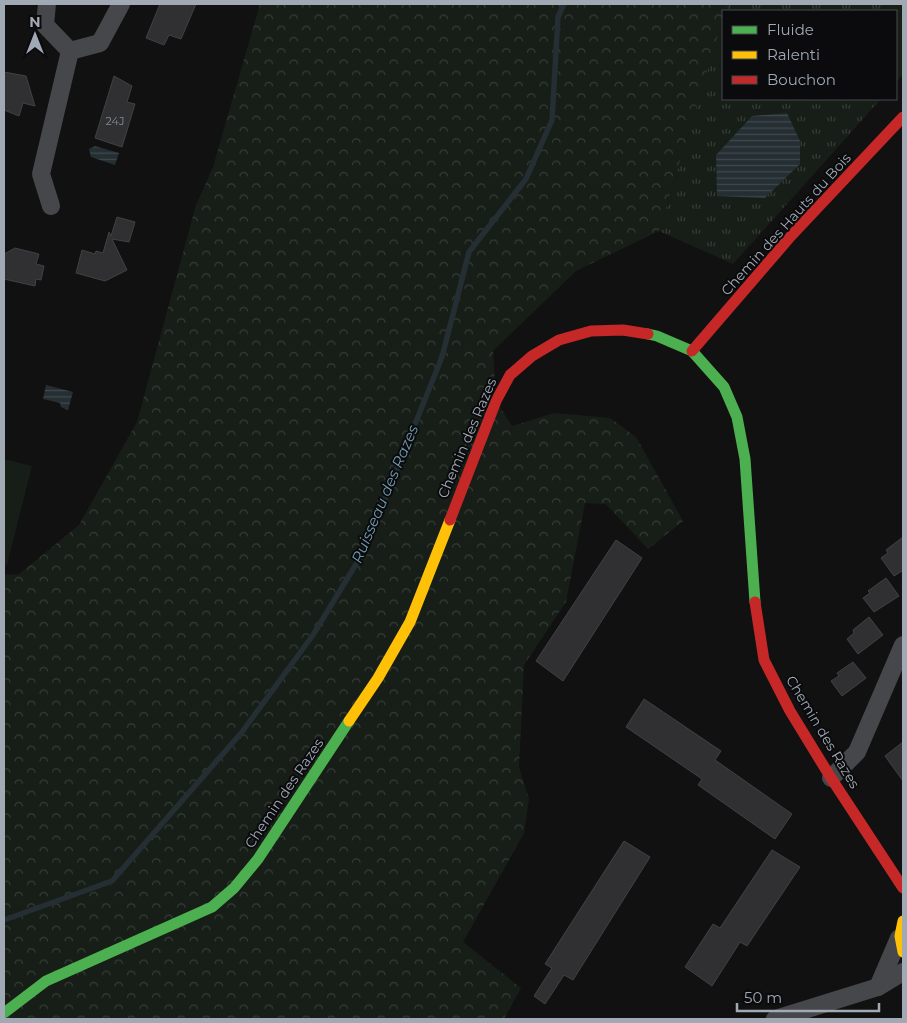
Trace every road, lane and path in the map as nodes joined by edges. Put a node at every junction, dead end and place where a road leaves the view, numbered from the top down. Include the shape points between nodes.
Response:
1 (47, 4) edge
2 (121, 4) edge
3 (70, 51) junction
4 (903, 117) edge
5 (51, 206) dead end
6 (692, 352) junction
7 (903, 645) edge
8 (831, 778) junction
9 (903, 888) edge
10 (902, 937) edge
11 (903, 972) edge
12 (878, 987) junction
13 (4, 1013) edge
14 (775, 1019) edge

1 - 3 street via 45,25
2 - 3 street via 100,43
3 - 5 street via 41,174
4 - 6 street, Chemin des Hauts du Bois via 791,236
6 - 8 street, Chemin des Razes via 724,387 738,417 745,459 756,613 764,660 790,711
6 - 13 street, Chemin des Razes via 657,336 623,330 592,330 558,340 510,375 496,401 410,622 378,678 258,858 234,888 212,907 46,981
7 - 8 street via 858,752
8 - 9 street, Chemin des Razes
10 - 12 street
11 - 12 street
12 - 14 street

